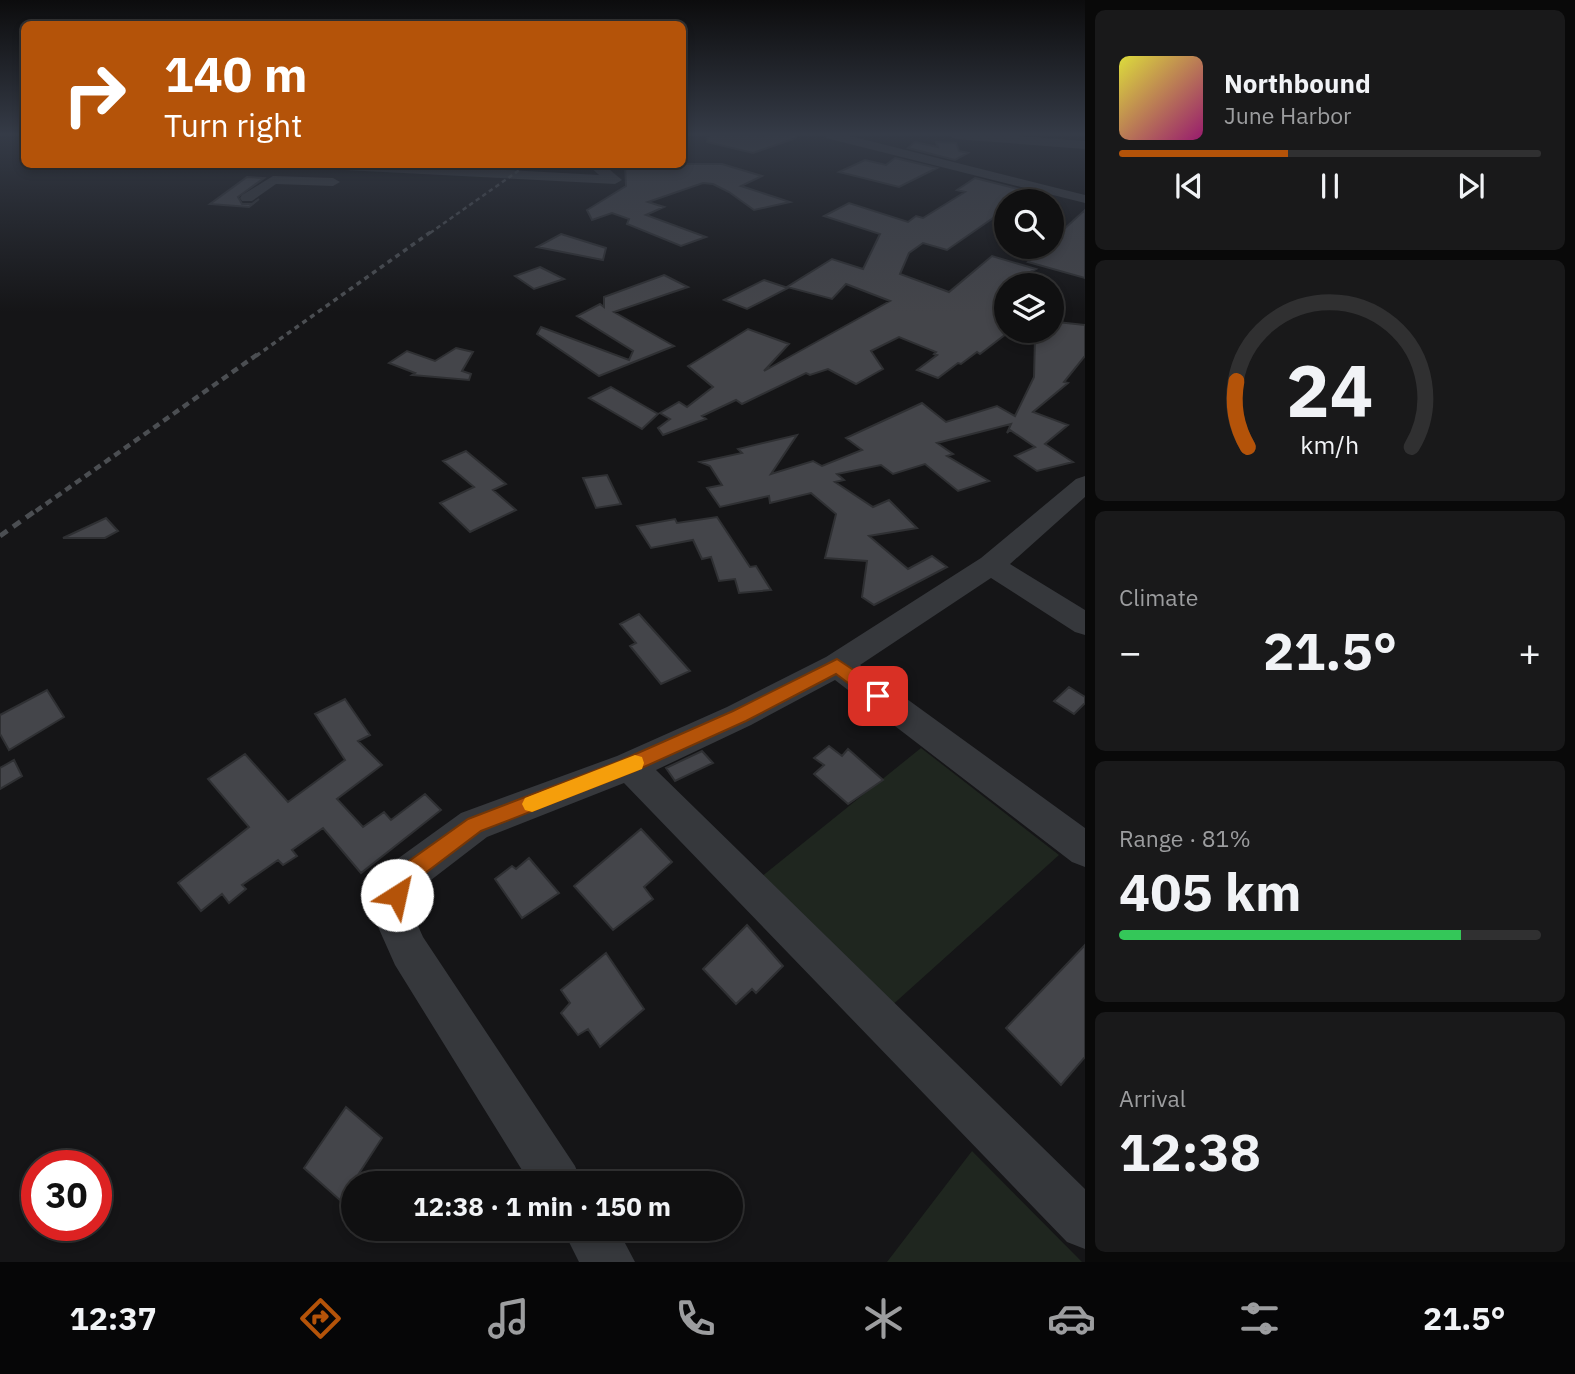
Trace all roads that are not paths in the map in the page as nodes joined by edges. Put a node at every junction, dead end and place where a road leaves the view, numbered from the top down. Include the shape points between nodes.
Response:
1 (252, 194) edge
2 (1065, 194) edge
3 (247, 198) dead end
4 (1085, 199) edge
5 (1085, 484) edge
6 (991, 565) junction
7 (1085, 624) edge
8 (837, 666) junction
9 (629, 766) junction
10 (1085, 850) edge
11 (550, 1171) edge
12 (1085, 1224) edge
13 (595, 1241) edge
14 (609, 1262) edge

1 - 3 street
2 - 4 street
5 - 6 street
6 - 7 street
6 - 8 street
8 - 9 street
8 - 10 street
9 - 11 street via 474,825 402,878 391,911 409,950
9 - 12 street
13 - 14 street

